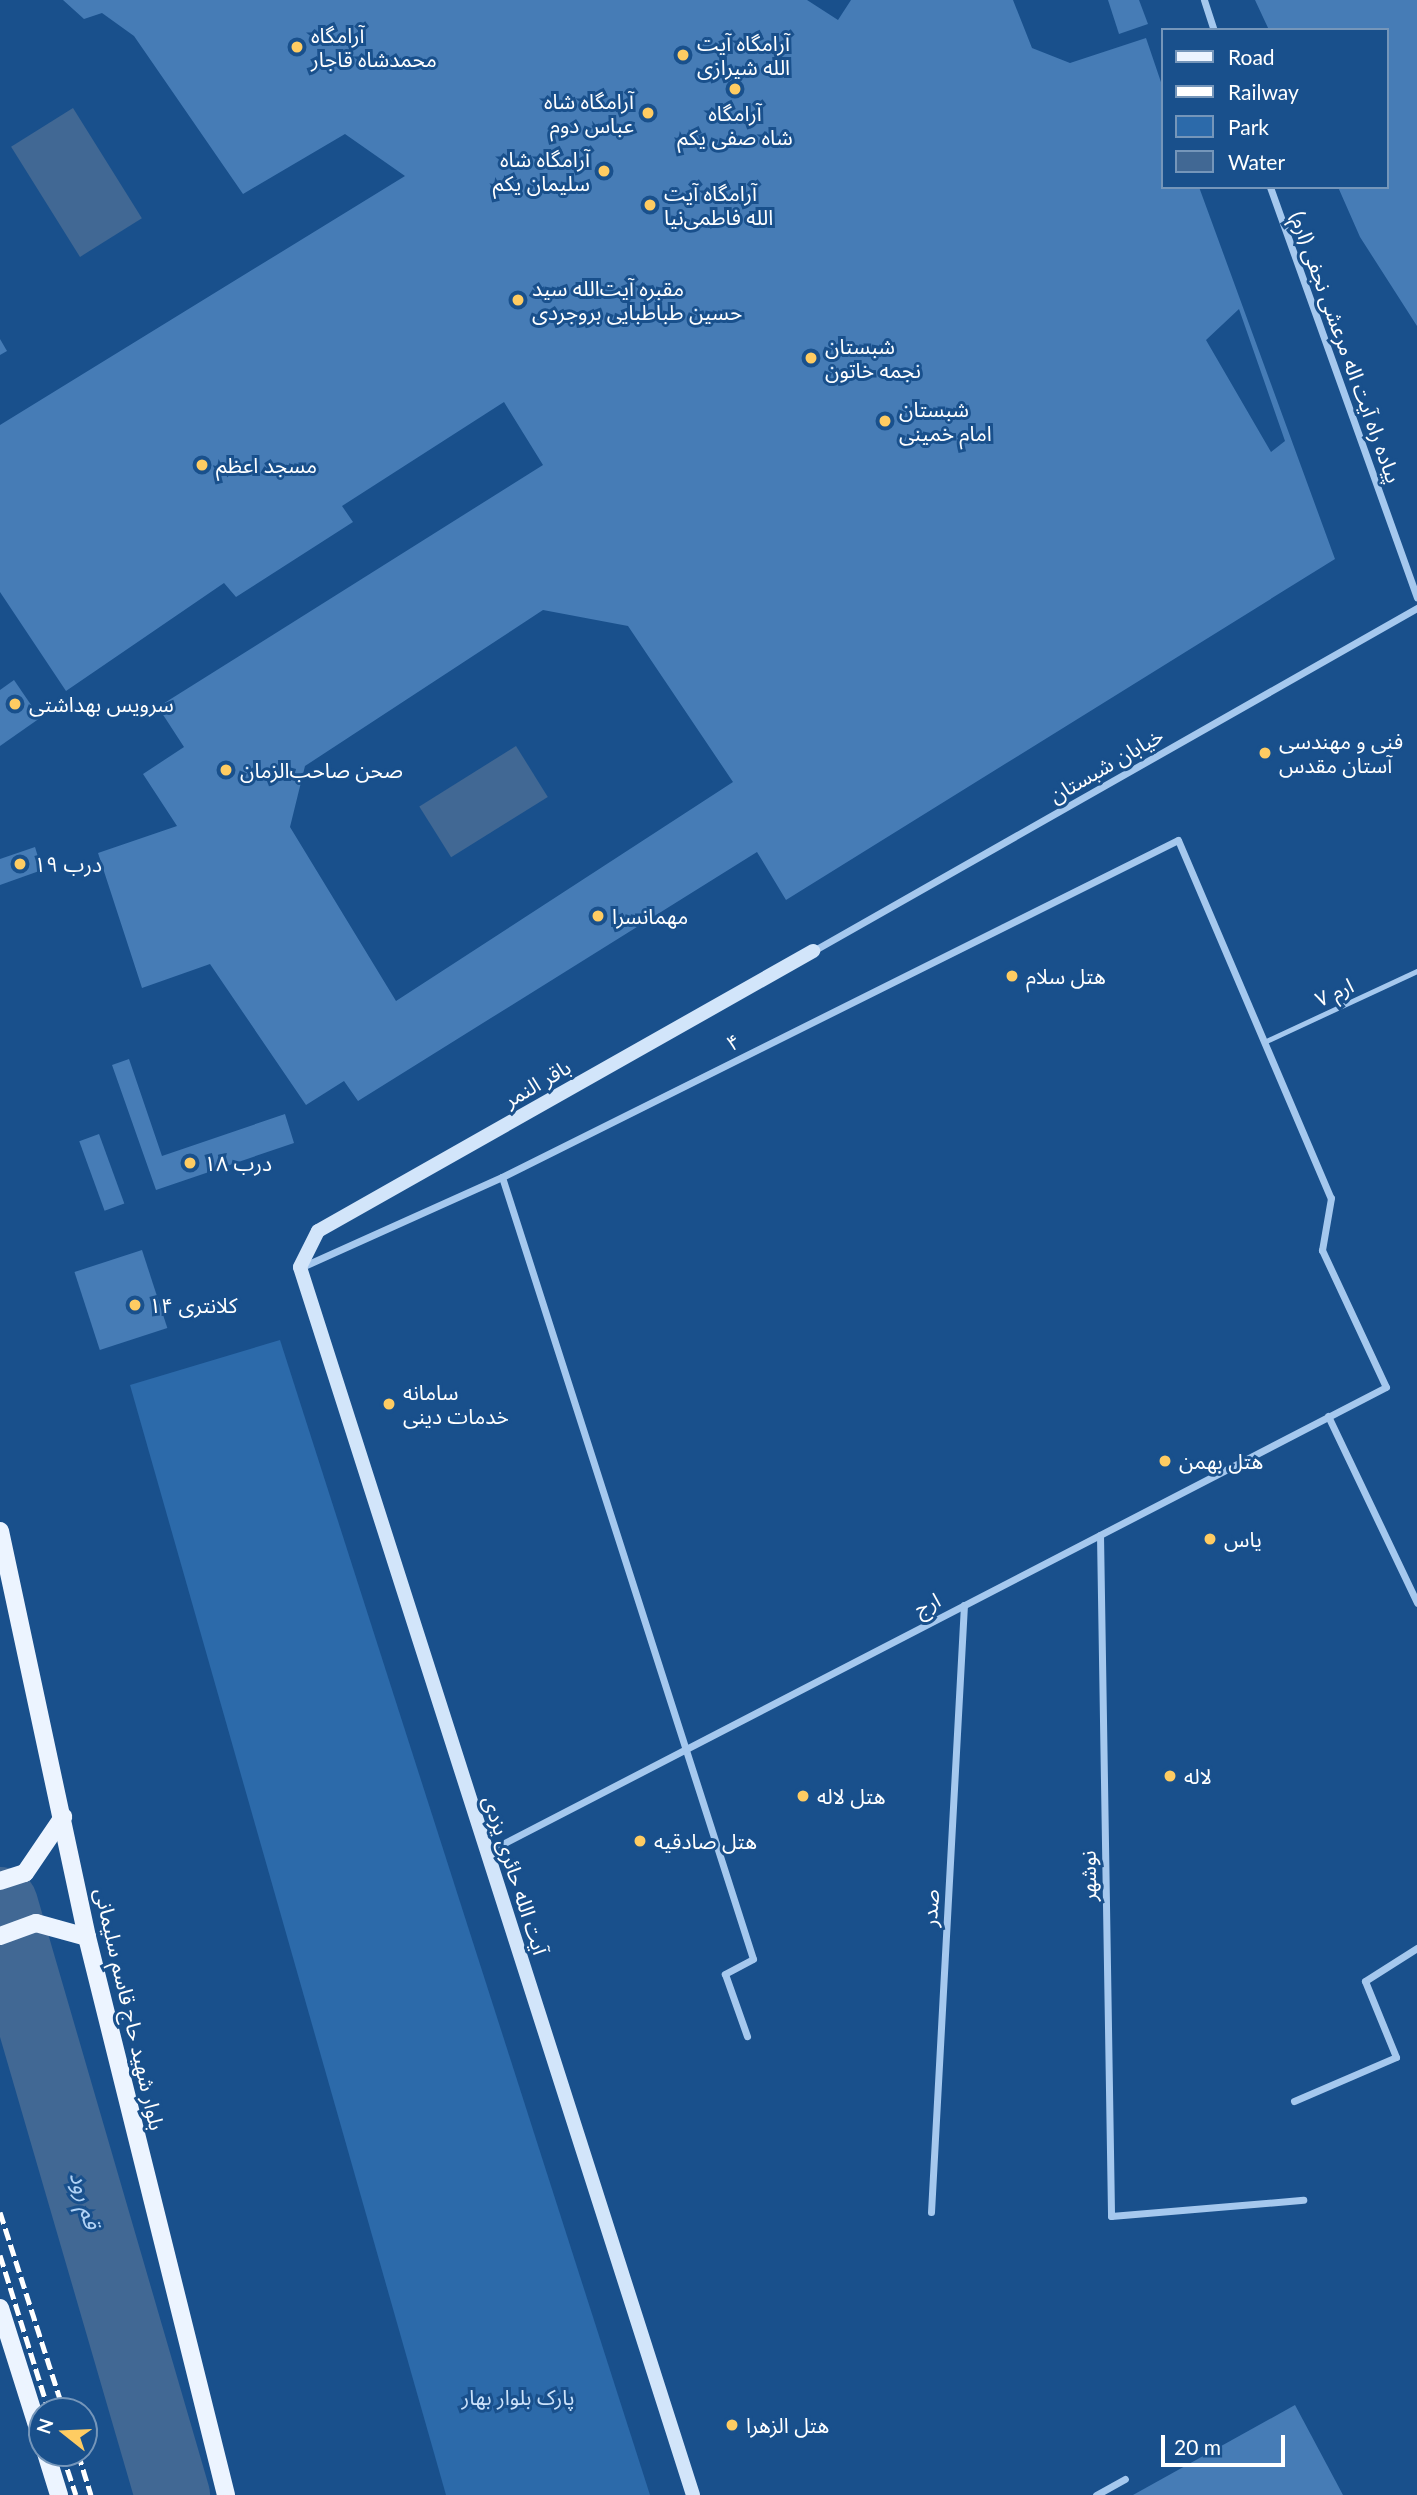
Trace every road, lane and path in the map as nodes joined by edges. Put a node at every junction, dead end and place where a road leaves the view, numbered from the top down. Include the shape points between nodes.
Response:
1 (1204, 0) edge
2 (1213, 28) edge
3 (1271, 189) edge
4 (1417, 598) edge
5 (1417, 608) edge
6 (813, 951) joint
7 (1417, 971) edge
8 (1264, 1042) junction
9 (502, 1177) junction
10 (300, 1268) junction
11 (1328, 1416) junction
12 (0, 1531) edge
13 (1100, 1535) junction
14 (1417, 1603) edge
15 (964, 1605) junction
16 (681, 1751) junction
17 (63, 1817) junction
18 (485, 1853) junction
19 (0, 1881) edge
20 (0, 1936) edge
21 (87, 1937) junction
22 (1417, 1948) edge
23 (747, 2036) dead end
24 (1294, 2101) dead end
25 (1303, 2200) dead end
26 (931, 2212) dead end
27 (0, 2308) edge
28 (28, 2397) edge
29 (50, 2467) edge
30 (1125, 2479) dead end
31 (59, 2495) edge
32 (226, 2495) edge
33 (693, 2495) edge
34 (1096, 2495) edge

1 - 2 street
3 - 4 street, پیاده راه آیت اله مرعشی نجفی (ارم)
5 - 6 street, خیابان شبستان
6 - 10 main road, باقر النمر via 318,1231
7 - 8 lane, ارم ۷
8 - 9 street, ۴ via 1178,840
8 - 11 street, ارج via 1331,1198 1322,1250 1386,1387
9 - 10 street, ۴
9 - 16 street
10 - 18 main road, آیت الله‌ حائری‌ یزدی
11 - 13 street, ارج
11 - 14 street
12 - 17 main road, بلوار شهید حاج قاسم سلیمانی
13 - 15 street, ارج
13 - 25 street, نوشهر via 1111,2216
15 - 16 street, ارج
15 - 26 street, صدر
16 - 18 street, ارج
16 - 23 street via 753,1959 725,1975
17 - 19 main road via 25,1873
17 - 21 main road, بلوار شهید حاج قاسم سلیمانی
18 - 33 main road, آیت الله‌ حائری‌ یزدی
20 - 21 main road via 36,1923
21 - 32 main road, بلوار شهید حاج قاسم سلیمانی
22 - 24 street via 1365,1980 1396,2057
27 - 28 main road
29 - 31 main road
30 - 34 street

